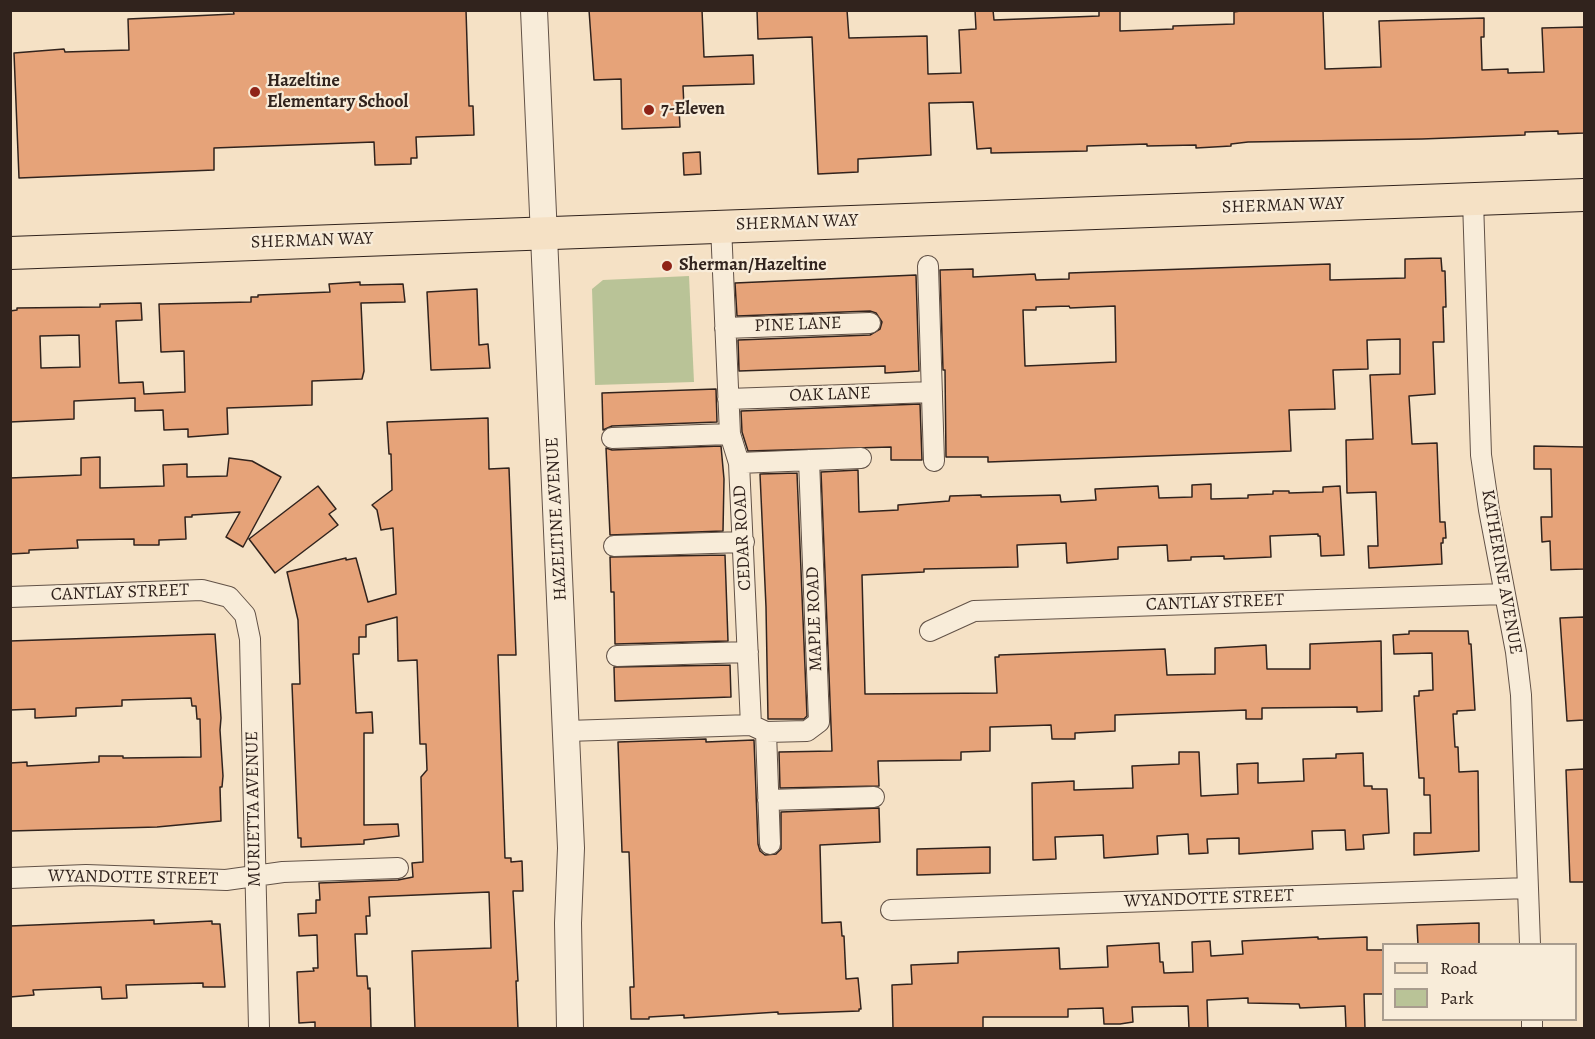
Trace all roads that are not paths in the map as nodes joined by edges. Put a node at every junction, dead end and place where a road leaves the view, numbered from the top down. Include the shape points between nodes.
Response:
1 (534, 10) edge
2 (1584, 195) edge
3 (1473, 200) junction
4 (721, 226) junction
5 (544, 234) junction
6 (10, 253) edge
7 (928, 266) dead end
8 (870, 323) dead end
9 (725, 328) junction
10 (932, 392) junction
11 (728, 399) junction
12 (730, 434) junction
13 (612, 438) dead end
14 (861, 458) dead end
15 (809, 460) junction
16 (934, 461) dead end
17 (739, 463) junction
18 (744, 542) junction
19 (614, 546) dead end
20 (1505, 594) junction
21 (10, 597) edge
22 (229, 597) joint
23 (930, 631) dead end
24 (748, 652) junction
25 (617, 656) dead end
26 (759, 728) junction
27 (567, 731) junction
28 (874, 797) dead end
29 (768, 800) junction
30 (770, 843) dead end
31 (398, 868) dead end
32 (255, 876) junction
33 (10, 878) edge
34 (1528, 888) junction
35 (891, 910) dead end
36 (1530, 943) edge
37 (259, 1029) edge
38 (570, 1029) edge

1 - 5 street, HAZELTINE AVENUE
2 - 3 main road, SHERMAN WAY
3 - 4 main road, SHERMAN WAY
3 - 20 street, KATHERINE AVENUE via 1481,455
4 - 5 main road, SHERMAN WAY
4 - 9 street, CEDAR ROAD
5 - 6 main road, SHERMAN WAY
5 - 27 street, HAZELTINE AVENUE
7 - 10 street
8 - 9 street, PINE LANE
9 - 11 street, CEDAR ROAD
10 - 11 street, OAK LANE
10 - 16 street
11 - 12 street, CEDAR ROAD
12 - 13 street
12 - 17 street, CEDAR ROAD
14 - 15 street
15 - 17 street
15 - 26 street, MAPLE ROAD via 819,722 807,731
17 - 18 street, CEDAR ROAD
18 - 19 street
18 - 24 street, CEDAR ROAD
20 - 23 street, CANTLAY STREET via 974,611
20 - 34 street, KATHERINE AVENUE via 1521,694
21 - 22 street, CANTLAY STREET via 202,590
22 - 32 street, MURIETTA AVENUE via 245,615 250,639
24 - 25 street
24 - 26 street, CEDAR ROAD
26 - 27 street, MAPLE ROAD
26 - 29 street, CEDAR ROAD
27 - 38 street, HAZELTINE AVENUE
28 - 29 street
29 - 30 street, CEDAR ROAD
31 - 32 street, WYANDOTTE STREET
32 - 33 street, WYANDOTTE STREET via 225,880 86,875
32 - 37 street, MURIETTA AVENUE
34 - 35 street, WYANDOTTE STREET
34 - 36 street, KATHERINE AVENUE

